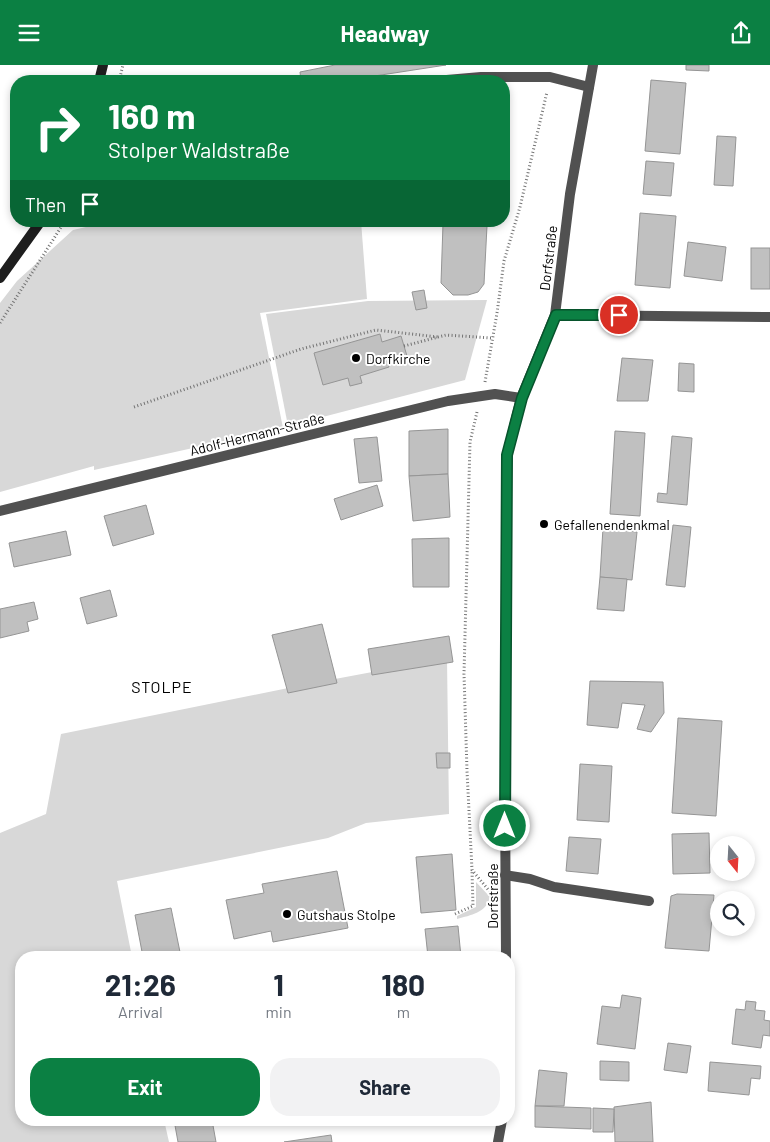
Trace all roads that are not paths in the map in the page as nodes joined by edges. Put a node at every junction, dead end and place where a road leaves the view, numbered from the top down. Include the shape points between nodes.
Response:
1 (593, 65) edge
2 (510, 77) edge
3 (589, 87) junction
4 (37, 227) edge
5 (0, 278) edge
6 (556, 315) junction
7 (770, 317) edge
8 (522, 398) junction
9 (0, 511) edge
10 (506, 875) junction
11 (649, 901) dead end
12 (506, 951) edge
13 (501, 1126) edge
14 (498, 1142) edge

1 - 3 street, Dorfstraße
2 - 3 street via 550,77
3 - 6 street, Dorfstraße via 570,194
4 - 5 main road
6 - 7 street
6 - 8 street, Dorfstraße
8 - 9 street, Adolf-Hermann-Straße via 495,393 448,401
8 - 10 street, Dorfstraße via 507,455
10 - 11 street via 554,887
10 - 12 street, Dorfstraße
13 - 14 street

